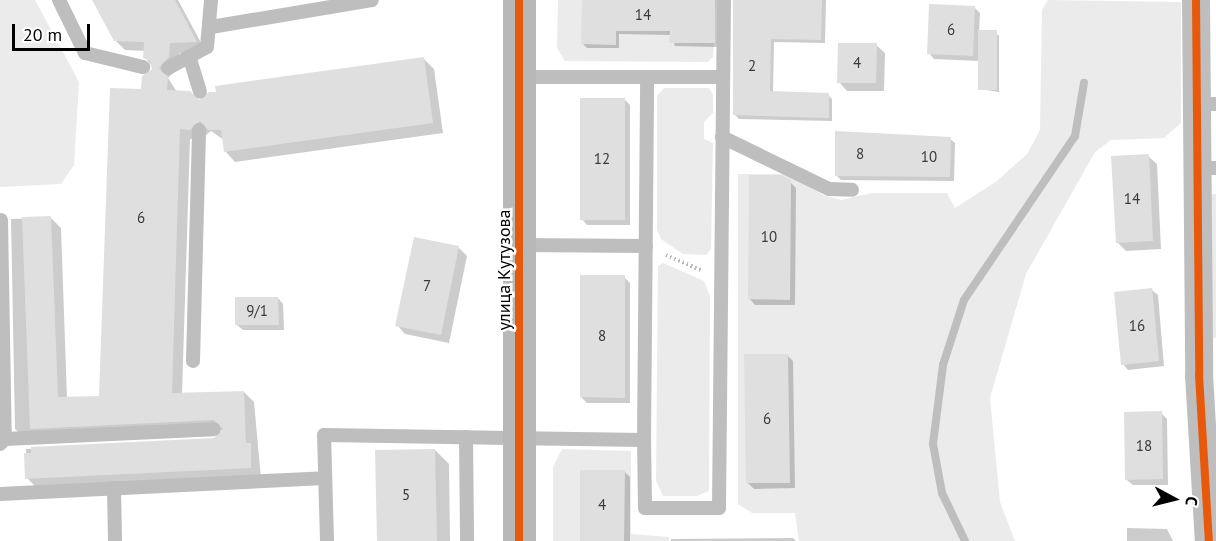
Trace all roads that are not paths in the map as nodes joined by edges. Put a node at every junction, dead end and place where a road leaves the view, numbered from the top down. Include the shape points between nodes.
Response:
1 (59, 0) edge
2 (211, 0) edge
3 (372, 0) edge
4 (519, 0) edge
5 (724, 0) edge
6 (1196, 0) edge
7 (211, 27) junction
8 (190, 59) junction
9 (143, 67) dead end
10 (168, 68) dead end
11 (519, 77) junction
12 (647, 77) junction
13 (723, 77) junction
14 (200, 91) dead end
15 (1206, 104) edge
16 (199, 130) dead end
17 (722, 137) junction
18 (1207, 168) edge
19 (852, 190) dead end
20 (1, 220) edge
21 (519, 245) junction
22 (646, 246) junction
23 (193, 361) dead end
24 (214, 429) dead end
25 (644, 435) junction
26 (466, 437) junction
27 (519, 439) junction
28 (3, 441) edge
29 (325, 478) junction
30 (114, 488) junction
31 (0, 494) edge
32 (115, 541) edge
33 (327, 541) edge
34 (467, 541) edge
35 (519, 541) edge
36 (1209, 541) edge

1 - 9 lane via 85,53
2 - 7 lane
3 - 7 lane
4 - 11 street, улица Кутузова
5 - 13 lane
6 - 15 street
7 - 8 lane via 207,47
8 - 10 lane
8 - 14 lane
11 - 12 lane
11 - 21 street, улица Кутузова
12 - 13 lane
12 - 22 lane
13 - 17 lane
15 - 18 street
16 - 23 lane
17 - 19 lane via 829,189
17 - 25 lane via 718,508 645,508
18 - 36 street via 1199,375
20 - 28 lane
21 - 22 lane
21 - 27 street, улица Кутузова
22 - 25 lane
24 - 28 lane
25 - 27 lane via 644,440
26 - 27 lane
26 - 29 lane via 324,435
26 - 34 lane
27 - 35 street, улица Кутузова
29 - 30 lane
29 - 33 lane
30 - 31 lane
30 - 32 lane

